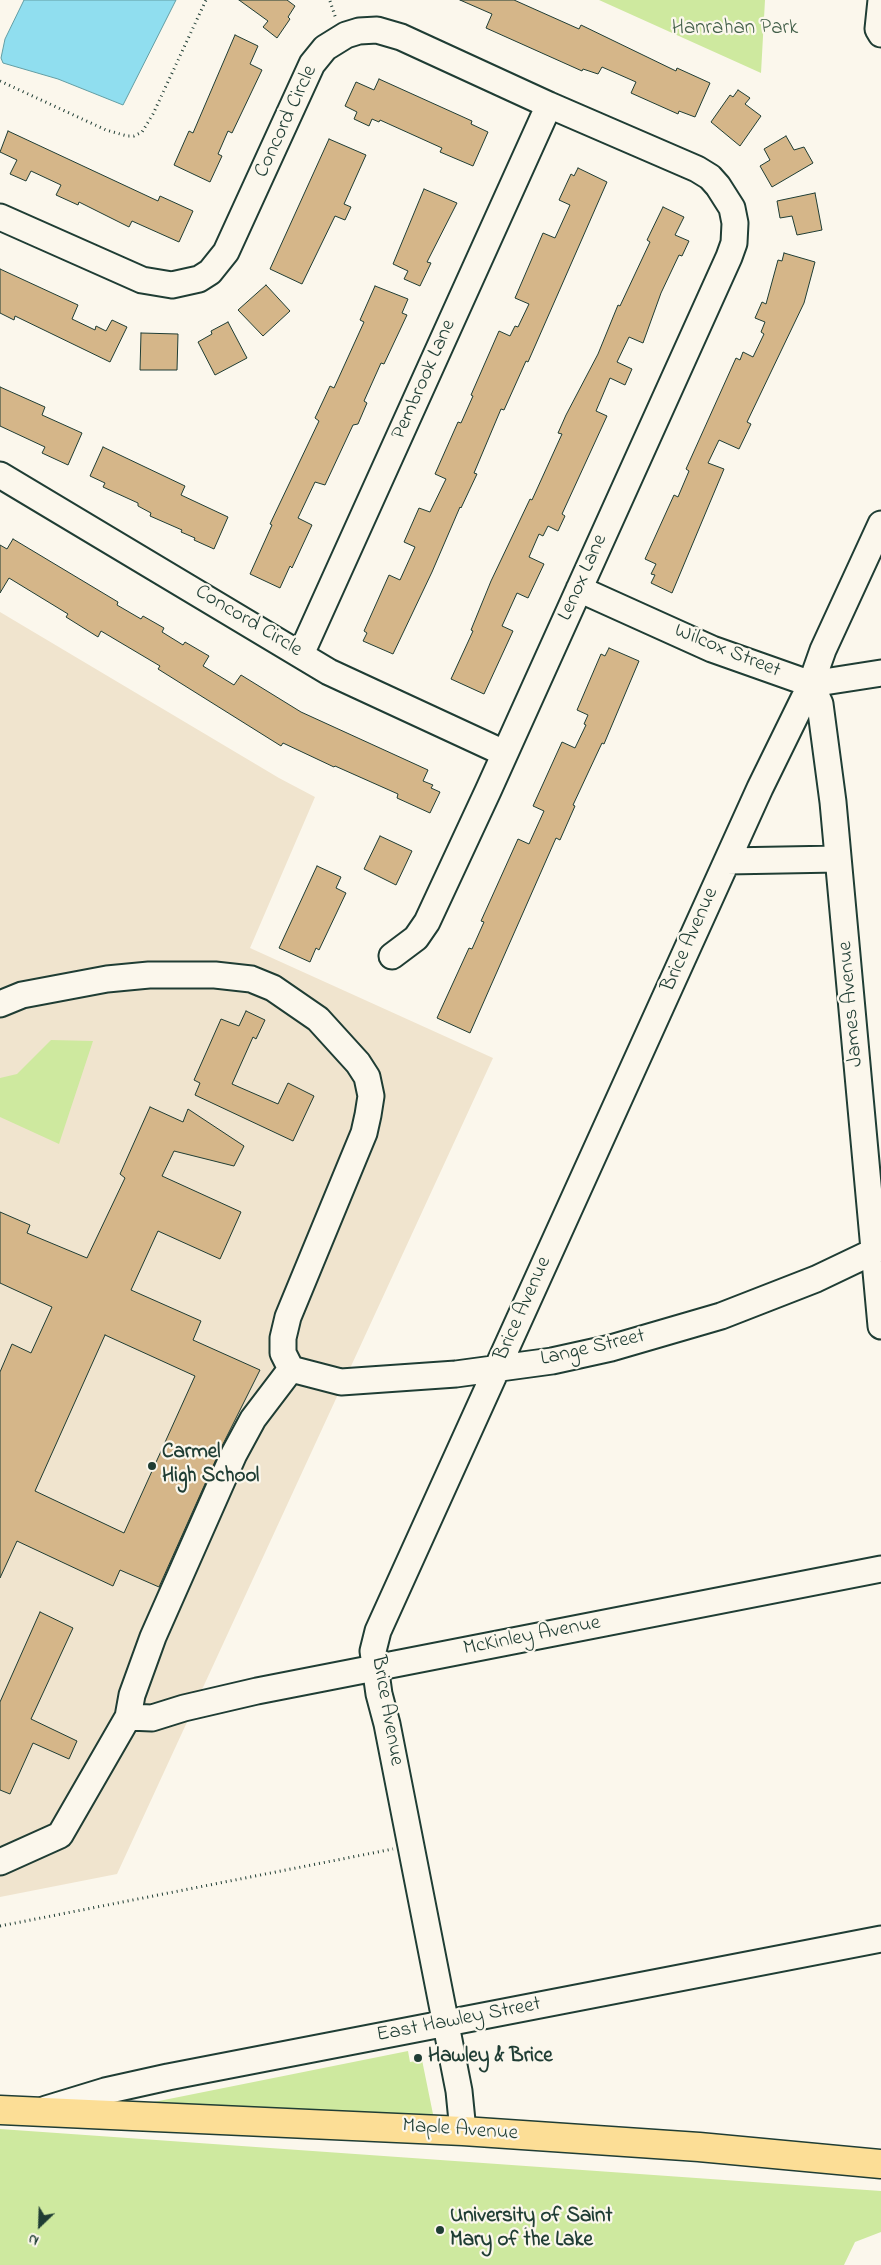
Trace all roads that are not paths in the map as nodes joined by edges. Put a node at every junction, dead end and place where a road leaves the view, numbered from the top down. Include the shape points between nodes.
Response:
1 (880, 0) edge
2 (881, 34) edge
3 (549, 105) junction
4 (718, 186) joint
5 (0, 217) edge
6 (0, 475) edge
7 (881, 524) edge
8 (579, 589) junction
9 (301, 654) junction
10 (881, 673) edge
11 (810, 684) junction
12 (504, 754) junction
13 (838, 859) junction
14 (728, 861) junction
15 (392, 956) dead end
16 (0, 1004) edge
17 (878, 1249) edge
18 (881, 1326) edge
19 (291, 1369) junction
20 (496, 1370) junction
21 (881, 1569) edge
22 (375, 1669) junction
23 (128, 1718) junction
24 (0, 1862) edge
25 (881, 1939) edge
26 (446, 2024) junction
27 (0, 2110) edge
28 (39, 2112) junction
29 (463, 2131) junction
30 (881, 2164) edge

1 - 2 street via 878,29
3 - 4 street, Concord Circle via 697,169
3 - 5 street, Concord Circle via 401,37 377,30 359,31 325,48 312,64 226,252 210,272 199,279 172,286 142,280
3 - 9 street, Pembrook Lane
4 - 8 street, Lenox Lane via 732,208 735,223 730,257
6 - 9 street, Concord Circle
7 - 11 street, Brice Avenue
8 - 11 street, Wilcox Street via 712,649
8 - 12 street, Lenox Lane
9 - 12 street, Concord Circle via 329,672
10 - 11 street, Wilcox Street
11 - 13 street, James Avenue via 820,704
11 - 14 street, Brice Avenue
12 - 15 street, Lenox Lane via 427,922 416,938
13 - 14 street
13 - 17 street, James Avenue
14 - 20 street, Brice Avenue
16 - 19 street via 22,995 149,975 215,975 251,979 273,988 318,1019 358,1063 367,1077 371,1096 368,1115 364,1133 288,1317 282,1353
17 - 18 street, James Avenue
17 - 20 street, Lange Street via 816,1279 721,1316 612,1348
19 - 20 street, Lange Street via 341,1382
19 - 23 street via 253,1419 234,1454 153,1637 132,1695
20 - 22 street, Brice Avenue via 378,1631 373,1651
21 - 22 street, McKinley Avenue
22 - 23 street, McKinley Avenue via 257,1691 152,1718
22 - 26 street, Brice Avenue
23 - 24 street via 60,1835
25 - 26 street, East Hawley Street
26 - 28 street, East Hawley Street via 168,2077 106,2091
26 - 29 street, Brice Avenue
27 - 28 main road, Maple Avenue
28 - 29 main road, Maple Avenue
29 - 30 main road, Maple Avenue via 699,2147

